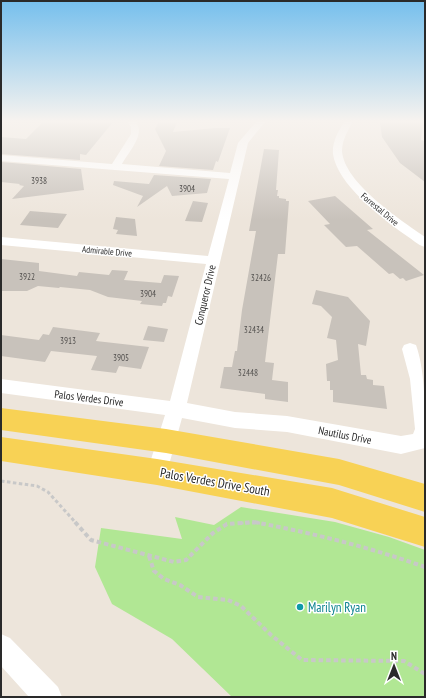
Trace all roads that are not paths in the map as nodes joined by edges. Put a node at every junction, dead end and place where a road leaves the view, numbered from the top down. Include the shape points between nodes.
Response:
1 (123, 155) edge
2 (240, 155) edge
3 (338, 155) edge
4 (1, 158) edge
5 (115, 167) junction
6 (234, 176) junction
7 (1, 241) edge
8 (425, 243) edge
9 (213, 261) junction
10 (410, 349) dead end
11 (1, 386) edge
12 (176, 409) junction
13 (1, 419) edge
14 (166, 441) junction
15 (1, 449) edge
16 (157, 472) junction
17 (425, 498) edge
18 (425, 532) edge
19 (1, 647) edge
20 (48, 697) edge

1 - 5 street
2 - 6 street, Conqueror Drive
3 - 8 street, Forrestal Drive via 341,164 366,199
4 - 5 street
5 - 6 street
6 - 9 street, Conqueror Drive
7 - 9 street, Admirable Drive
9 - 12 street, Conqueror Drive
10 - 12 street, Nautilus Drive via 418,379 424,429 420,441 401,445 288,424 235,420
11 - 12 street, Palos Verdes Drive
12 - 14 street, Conqueror Drive
13 - 14 main road
14 - 16 street, Conqueror Drive
14 - 17 main road via 339,472
15 - 16 main road, Palos Verdes Drive South
16 - 18 main road, Palos Verdes Drive South via 332,503
19 - 20 street

